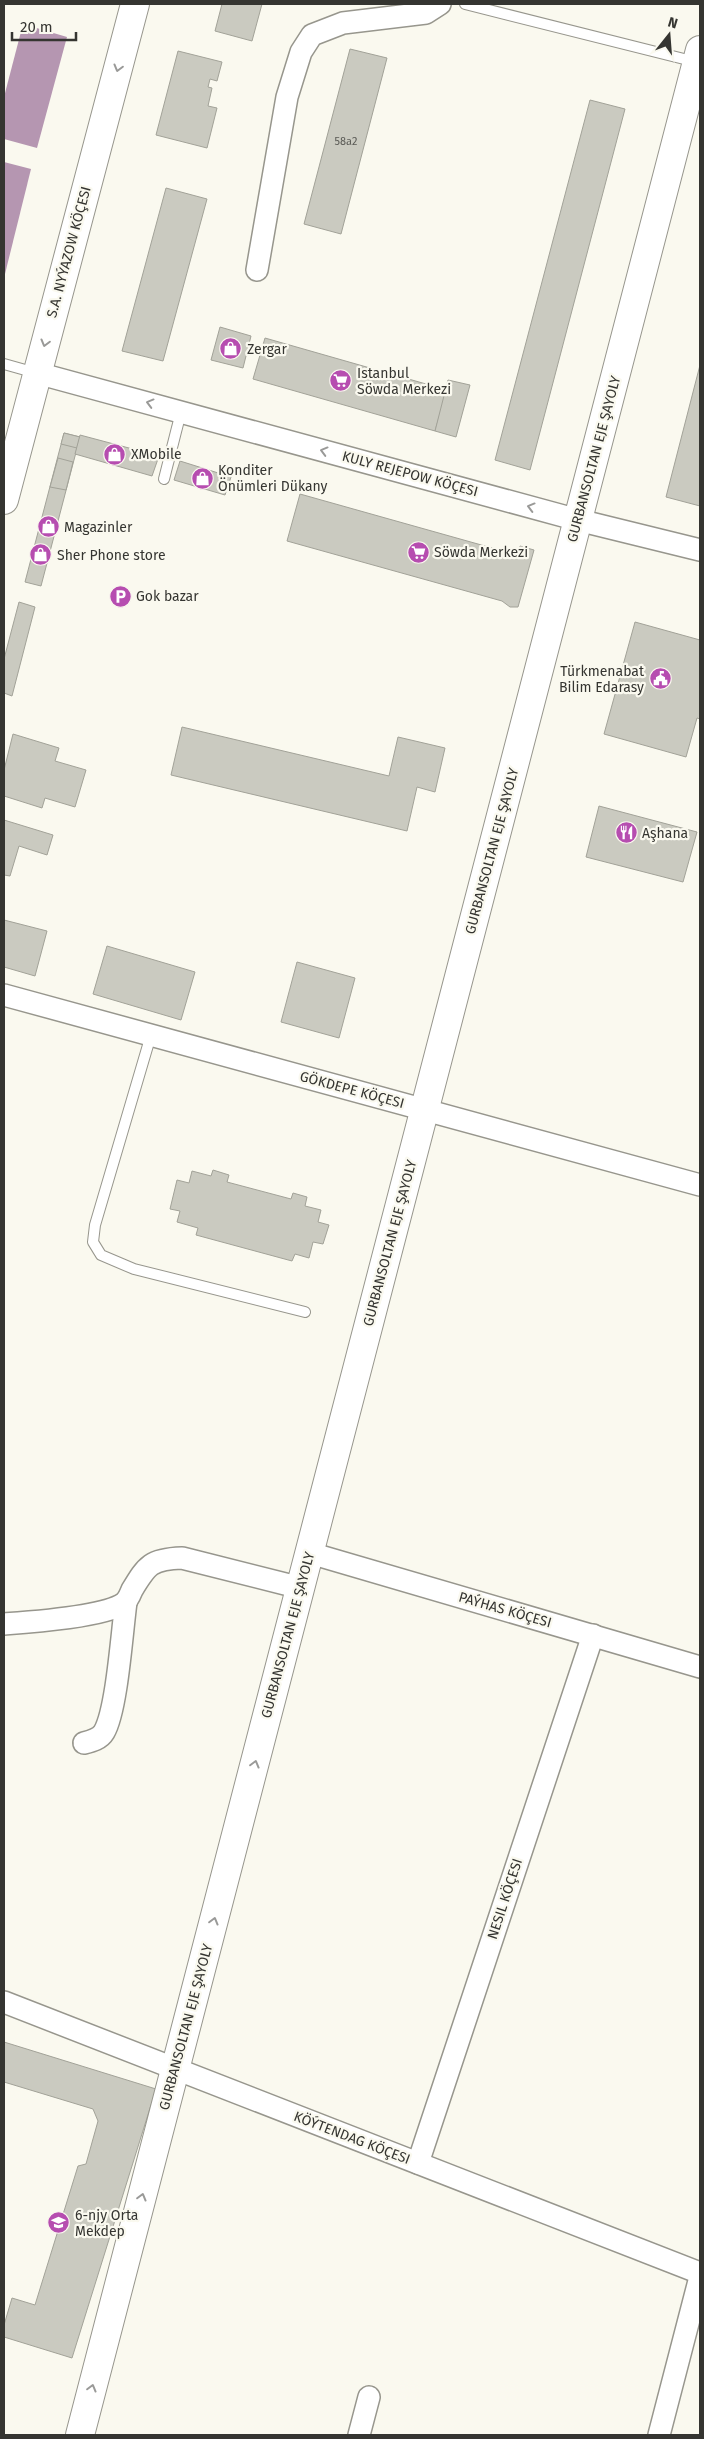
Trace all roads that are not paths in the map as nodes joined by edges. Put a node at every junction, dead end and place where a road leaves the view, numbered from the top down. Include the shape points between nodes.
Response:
1 (135, 4) edge
2 (440, 4) edge
3 (465, 4) edge
4 (699, 56) edge
5 (257, 270) dead end
6 (4, 364) edge
7 (37, 373) junction
8 (181, 412) junction
9 (164, 479) dead end
10 (4, 500) edge
11 (578, 520) junction
12 (700, 550) edge
13 (4, 995) edge
14 (151, 1035) junction
15 (425, 1110) junction
16 (700, 1185) edge
17 (305, 1312) dead end
18 (310, 1553) junction
19 (300, 1588) junction
20 (126, 1602) junction
21 (4, 1624) edge
22 (593, 1636) junction
23 (700, 1667) edge
24 (84, 1743) dead end
25 (4, 2002) edge
26 (175, 2069) junction
27 (418, 2163) junction
28 (700, 2273) edge
29 (700, 2277) edge
30 (369, 2397) dead end
31 (80, 2435) edge
32 (358, 2435) edge
33 (659, 2435) edge

1 -> 7 main road, S.A. NYÝAZOW KÖÇESI
2 - 5 street via 426,13 343,22 312,35 301,52 287,97
3 - 4 lane
4 - 11 main road, GURBANSOLTAN EJE ŞAYOLY
6 - 7 lane, KULY REJEPOW KÖÇESI
8 -> 7 street, KULY REJEPOW KÖÇESI
7 - 10 main road, S.A. NYÝAZOW KÖÇESI
8 - 9 lane
11 -> 8 street, KULY REJEPOW KÖÇESI
11 - 12 street, KULY REJEPOW KÖÇESI
11 - 15 main road, GURBANSOLTAN EJE ŞAYOLY
13 - 14 street, GÖKDEPE KÖÇESI
14 - 15 street, GÖKDEPE KÖÇESI
14 - 17 lane via 95,1225 93,1242 101,1255 134,1269
15 - 16 street, GÖKDEPE KÖÇESI
15 - 18 main road, GURBANSOLTAN EJE ŞAYOLY
18 - 19 main road, GURBANSOLTAN EJE ŞAYOLY
18 - 22 street, PAÝHAS KÖÇESI
19 - 20 street via 182,1558 164,1558 143,1571
26 -> 19 main road, GURBANSOLTAN EJE ŞAYOLY
20 - 21 street via 108,1611
20 - 24 street via 111,1710 104,1732 97,1739
22 - 23 street, PAÝHAS KÖÇESI
22 - 27 street, NESIL KÖÇESI
25 - 26 street, KÖÝTENDAG KÖÇESI
26 - 27 street, KÖÝTENDAG KÖÇESI
31 -> 26 main road, GURBANSOLTAN EJE ŞAYOLY
27 - 28 street, KÖÝTENDAG KÖÇESI
29 - 33 street
30 - 32 street

